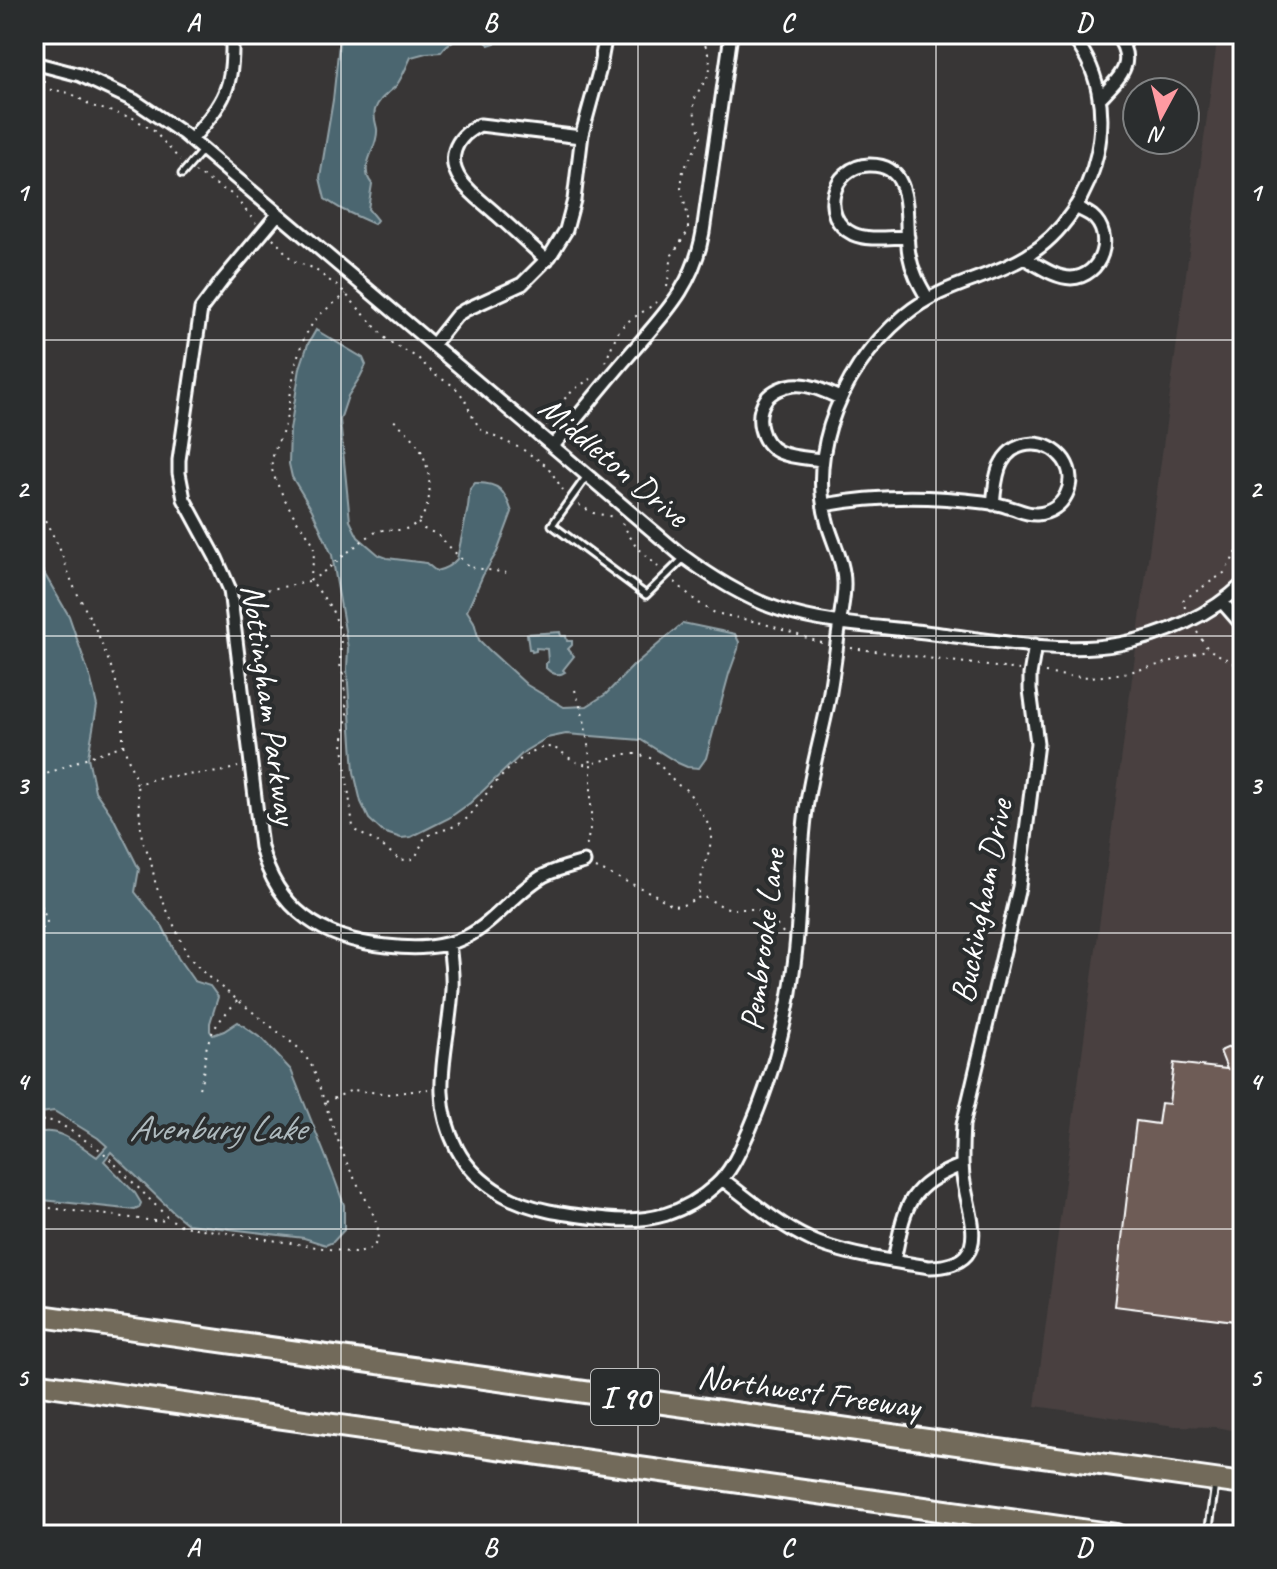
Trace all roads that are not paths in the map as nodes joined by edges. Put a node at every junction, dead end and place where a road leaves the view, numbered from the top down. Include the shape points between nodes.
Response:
1 (232, 34) edge
2 (606, 34) edge
3 (731, 34) edge
4 (1070, 34) edge
5 (1116, 34) edge
6 (34, 63) edge
7 (1100, 98) junction
8 (581, 137) junction
9 (191, 140) junction
10 (203, 150) junction
11 (182, 174) dead end
12 (1075, 207) junction
13 (278, 214) junction
14 (908, 237) junction
15 (1024, 258) junction
16 (547, 260) junction
17 (928, 299) junction
18 (433, 345) junction
19 (840, 398) junction
20 (553, 446) junction
21 (822, 460) junction
22 (588, 475) junction
23 (993, 504) junction
24 (824, 505) junction
25 (685, 557) junction
26 (1243, 584) edge
27 (1222, 602) junction
28 (840, 622) junction
29 (1243, 626) edge
30 (1035, 645) junction
31 (584, 862) road end
32 (449, 944) junction
33 (962, 1165) junction
34 (722, 1179) junction
35 (894, 1261) junction
36 (34, 1315) edge
37 (34, 1383) edge
38 (1215, 1480) junction
39 (1243, 1484) edge
40 (1117, 1535) edge
41 (1208, 1535) edge

1 - 9 street via 226,92
2 - 8 street
3 - 20 street via 693,269 673,303
4 - 7 street via 1089,60
5 - 7 street via 1126,67
6 - 9 street, Middleton Drive via 80,75 135,101
7 - 12 street via 1096,157
8 - 16 street via 571,216
8 - 16 street via 480,125 465,135 453,155 465,186
9 - 10 street, Middleton Drive
10 - 11 lane
10 - 13 street, Middleton Drive
12 - 15 street via 1048,241
12 - 15 street via 1093,216 1102,230 1104,249 1097,264 1072,278
13 - 18 street, Middleton Drive
13 - 32 street, Nottingham Parkway via 201,309 179,460 184,499 231,597 261,847 281,889 321,928 367,944
14 - 14 street via 906,196 888,169 857,166 837,183 832,203 846,230 860,236
14 - 17 street via 914,274
15 - 17 street
16 - 18 street via 522,284 457,315
17 - 19 street via 864,357
18 - 20 street, Middleton Drive
19 - 21 street
19 - 21 street via 796,384 774,392 762,408 761,431 771,447
20 - 22 street, Middleton Drive
21 - 24 street, Pembrooke Lane
22 - 25 street, Middleton Drive
22 - 25 lane via 552,525 646,595
23 - 23 street via 1046,513 1066,496 1069,469 1047,446 1019,447 1000,464
23 - 24 street via 921,496
24 - 28 street, Pembrooke Lane via 844,579
25 - 28 street, Middleton Drive via 760,602
26 - 27 street, Middleton Drive
27 - 29 street
27 - 30 street, Middleton Drive via 1156,635 1118,644
28 - 30 street, Middleton Drive
28 - 34 street, Pembrooke Lane via 806,810 787,1012 768,1080
30 - 33 street, Buckingham Drive via 1030,690 1037,743 1019,887 965,1114
31 - 32 street, Nottingham Parkway via 542,877 484,926
32 - 34 street, Pembrooke Lane via 453,983 442,1062 444,1117 468,1165 492,1188 533,1208 624,1221 671,1213
33 - 35 street via 932,1178 913,1197
33 - 35 street, Buckingham Drive via 974,1236 968,1252 945,1267
34 - 35 street, Buckingham Drive via 811,1241
36 - 38 highway, Northwest Freeway / I 90
37 - 40 highway, I 90
38 - 39 highway, Northwest Freeway / I 90
38 - 41 lane

